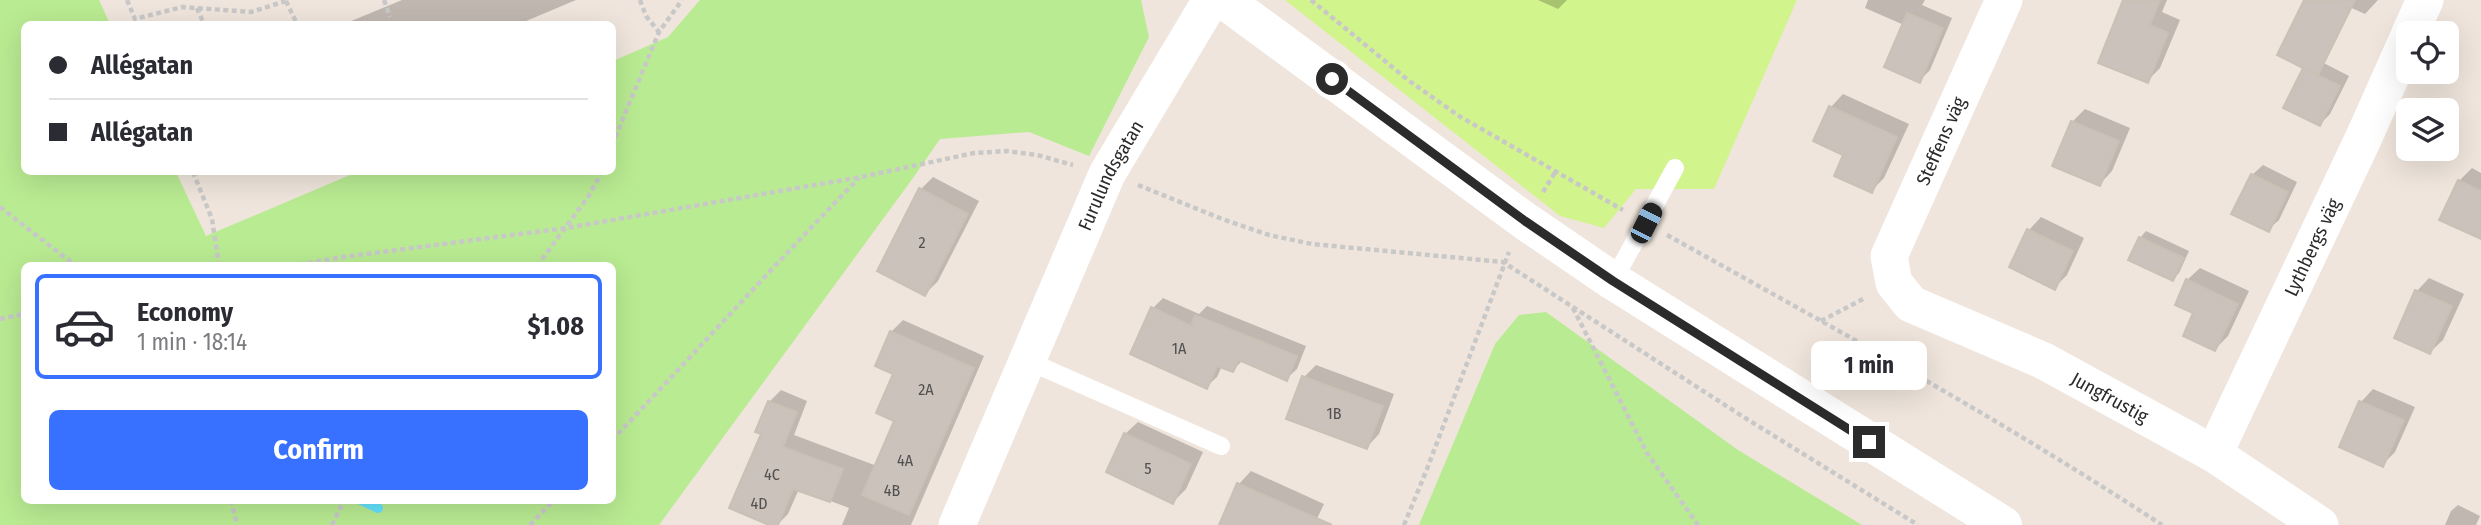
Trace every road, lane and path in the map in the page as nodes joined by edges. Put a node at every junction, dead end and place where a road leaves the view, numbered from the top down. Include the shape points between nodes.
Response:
1 (127, 0) edge
2 (287, 0) edge
3 (384, 0) edge
4 (640, 0) edge
5 (682, 0) edge
6 (1211, 0) edge
7 (1224, 0) edge
8 (1311, 0) edge
9 (2004, 0) edge
10 (2425, 0) edge
11 (197, 8) junction
12 (390, 17) dead end
13 (136, 21) edge
14 (139, 21) edge
15 (203, 21) edge
16 (296, 21) edge
17 (2415, 21) edge
18 (660, 32) junction
19 (2396, 65) edge
20 (616, 136) edge
21 (1675, 168) dead end
22 (1107, 174) junction
23 (194, 175) edge
24 (600, 175) edge
25 (861, 177) junction
26 (0, 207) edge
27 (1646, 223) junction
28 (566, 228) junction
29 (71, 262) edge
30 (218, 262) edge
31 (314, 262) edge
32 (540, 262) edge
33 (1503, 262) junction
34 (1613, 281) junction
35 (1894, 283) junction
36 (1573, 307) junction
37 (21, 315) edge
38 (0, 319) edge
39 (1821, 321) junction
40 (1026, 360) junction
41 (616, 436) edge
42 (1221, 446) dead end
43 (2214, 454) junction
44 (231, 504) edge
45 (342, 504) edge
46 (550, 504) edge
47 (237, 525) edge
48 (332, 525) edge
49 (530, 525) edge
50 (957, 525) edge
51 (1404, 525) edge
52 (1698, 525) edge
53 (1918, 525) edge
54 (2003, 525) edge
55 (2162, 525) edge
56 (2320, 525) edge

1 - 13 path
2 - 11 path via 251,12
2 - 16 path
3 - 12 path
4 - 18 path
5 - 18 path
6 - 22 street, Furulundsgatan
7 - 34 street
8 - 27 path via 1459,116
9 - 35 street, Steffens väg via 1889,256
10 - 17 street
11 - 14 path via 182,7
11 - 15 path
18 - 20 path
19 - 43 street, Lythbergs väg
21 - 27 lane
22 - 25 path via 1006,151 974,153
22 - 33 path via 1290,240
22 - 40 street, Furulundsgatan
23 - 30 path via 212,219
24 - 28 path
25 - 28 path
25 - 41 path
26 - 29 path
27 - 34 lane
27 - 39 path
28 - 31 path
28 - 32 path
33 - 36 path
33 - 51 path
34 - 54 street
35 - 39 path
35 - 43 street, Jungfrustig via 1911,304 2044,361
36 - 52 path via 1647,453
36 - 53 path
37 - 38 path
39 - 55 path
40 - 42 lane
40 - 50 street, Furulundsgatan
43 - 56 street, Jungfrustig
44 - 47 path
45 - 48 path
46 - 49 path

